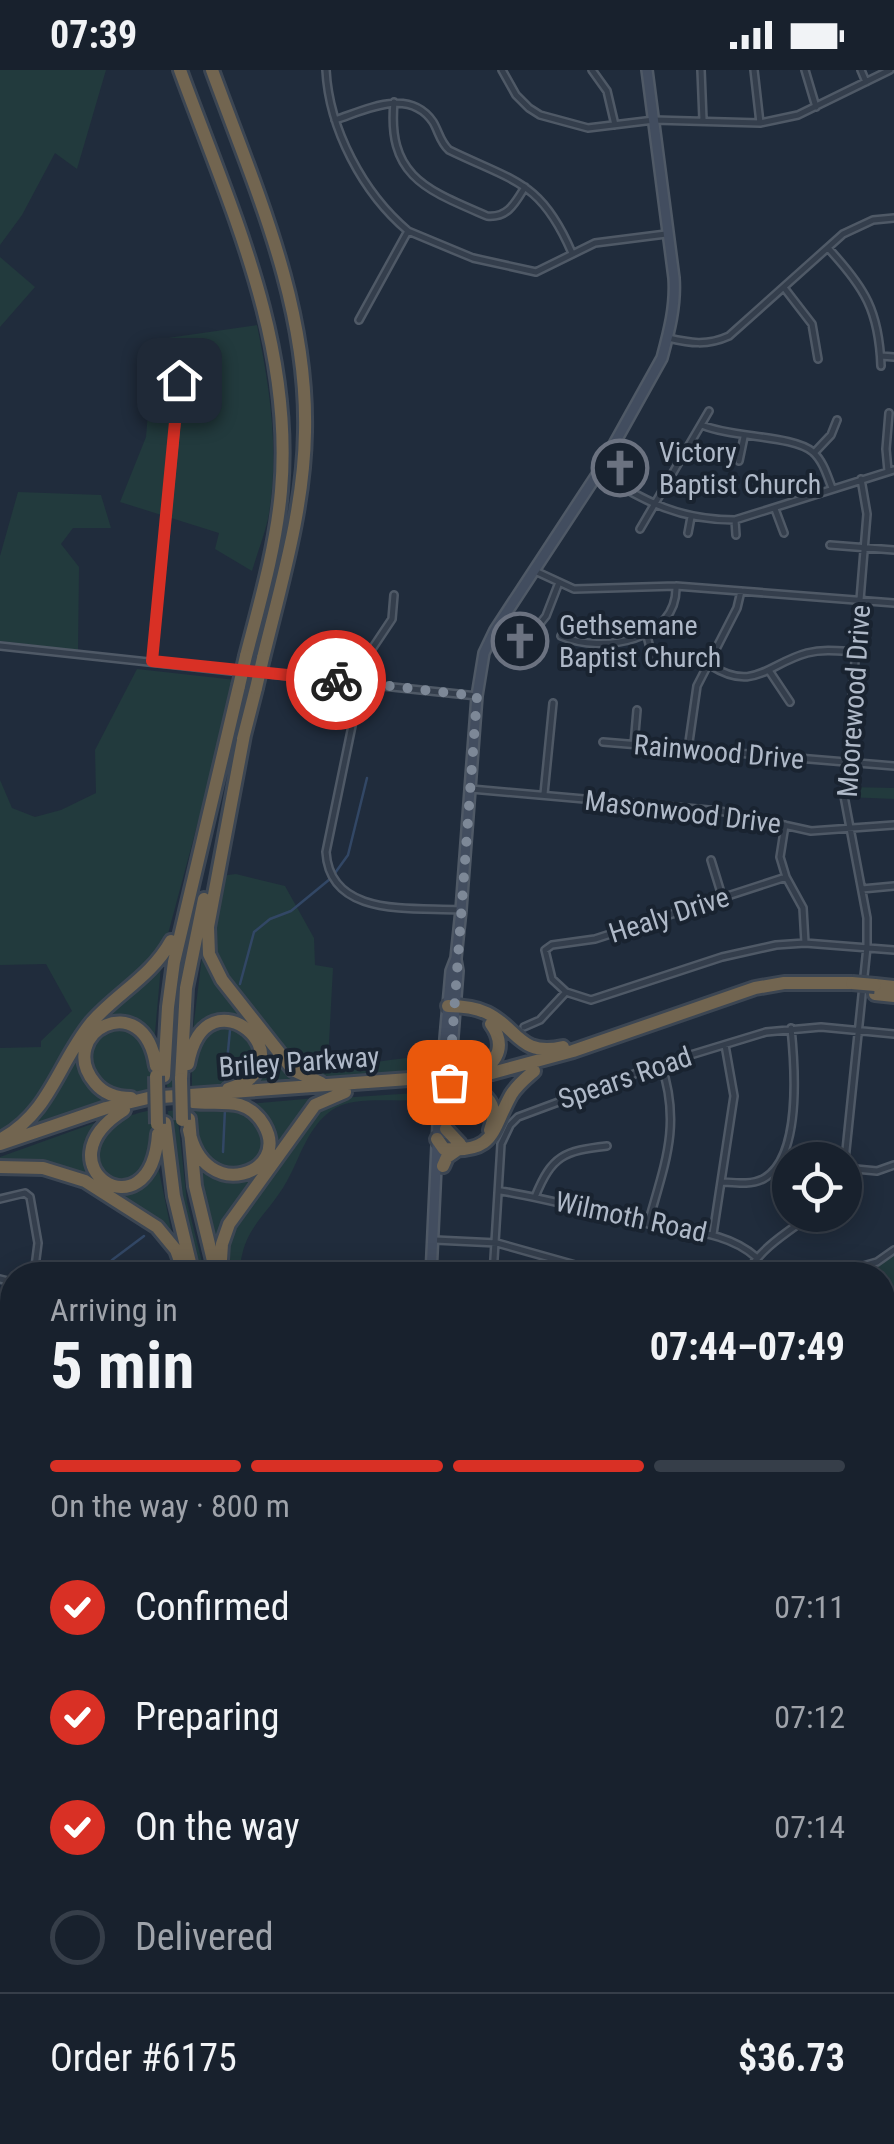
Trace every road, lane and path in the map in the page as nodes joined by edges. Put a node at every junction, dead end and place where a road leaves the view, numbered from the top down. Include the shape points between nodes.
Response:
1 (180, 70) edge
2 (212, 70) edge
3 (326, 70) edge
4 (502, 70) edge
5 (592, 70) edge
6 (647, 70) edge
7 (701, 70) edge
8 (754, 70) edge
9 (805, 70) edge
10 (860, 70) edge
11 (890, 70) edge
12 (866, 82) junction
13 (394, 102) junction
14 (816, 108) junction
15 (335, 120) junction
16 (654, 120) junction
17 (703, 120) junction
18 (760, 123) junction
19 (615, 125) junction
20 (525, 186) junction
21 (894, 218) edge
22 (408, 231) junction
23 (669, 234) junction
24 (828, 248) junction
25 (572, 253) junction
26 (784, 289) junction
27 (359, 320) dead end
28 (668, 338) junction
29 (183, 349) dead end
30 (881, 356) junction
31 (894, 357) edge
32 (818, 359) dead end
33 (881, 366) dead end
34 (710, 411) dead end
35 (889, 413) dead end
36 (838, 420) dead end
37 (702, 425) junction
38 (744, 437) junction
39 (814, 453) junction
40 (739, 462) dead end
41 (891, 471) edge
42 (598, 473) junction
43 (861, 479) junction
44 (832, 489) junction
45 (653, 506) junction
46 (775, 509) junction
47 (691, 517) junction
48 (735, 520) junction
49 (640, 529) dead end
50 (688, 533) dead end
51 (784, 533) dead end
52 (736, 535) dead end
53 (830, 545) dead end
54 (865, 548) junction
55 (894, 550) edge
56 (535, 572) junction
57 (558, 584) junction
58 (676, 586) junction
59 (741, 591) junction
60 (394, 595) dead end
61 (861, 600) junction
62 (894, 603) edge
63 (561, 636) dead end
64 (647, 636) junction
65 (0, 646) edge
66 (519, 650) dead end
67 (856, 652) junction
68 (652, 656) dead end
69 (152, 661) junction
70 (710, 665) junction
71 (770, 672) junction
72 (360, 683) junction
73 (477, 696) junction
74 (553, 702) dead end
75 (790, 702) dead end
76 (637, 710) dead end
77 (244, 734) junction
78 (603, 742) dead end
79 (634, 744) junction
80 (224, 746) junction
81 (688, 749) junction
82 (847, 763) junction
83 (894, 766) edge
84 (471, 789) junction
85 (544, 795) junction
86 (786, 825) junction
87 (894, 825) edge
88 (848, 829) junction
89 (711, 860) dead end
90 (786, 876) junction
91 (894, 886) edge
92 (862, 889) junction
93 (722, 896) junction
94 (212, 902) junction
95 (462, 910) junction
96 (171, 941) junction
97 (806, 943) junction
98 (867, 947) junction
99 (894, 950) edge
100 (894, 987) edge
101 (852, 988) junction
102 (875, 990) junction
103 (566, 992) junction
104 (894, 996) edge
105 (451, 1009) junction
106 (524, 1027) dead end
107 (791, 1028) junction
108 (634, 1030) junction
109 (858, 1031) junction
110 (894, 1034) edge
111 (725, 1044) junction
112 (188, 1064) junction
113 (660, 1064) junction
114 (534, 1071) junction
115 (159, 1072) junction
116 (184, 1079) junction
117 (422, 1079) junction
118 (454, 1084) junction
119 (349, 1088) junction
120 (148, 1098) junction
121 (198, 1098) junction
122 (124, 1110) junction
123 (186, 1123) junction
124 (160, 1127) junction
125 (846, 1142) edge
126 (446, 1143) junction
127 (0, 1145) edge
128 (607, 1146) dead end
129 (894, 1165) edge
130 (443, 1166) joint
131 (0, 1167) edge
132 (862, 1170) edge
133 (724, 1182) junction
134 (437, 1191) junction
135 (500, 1191) junction
136 (535, 1196) junction
137 (0, 1199) edge
138 (648, 1224) junction
139 (785, 1232) edge
140 (714, 1234) junction
141 (435, 1240) junction
142 (497, 1243) junction
143 (756, 1257) junction
144 (36, 1262) edge
145 (181, 1262) edge
146 (186, 1262) edge
147 (210, 1262) edge
148 (218, 1262) edge
149 (432, 1262) edge
150 (495, 1262) edge
151 (565, 1262) edge
152 (753, 1262) edge

1 - 80 highway, bridge via 263,299 280,388 279,508
2 - 77 highway, bridge via 284,270 304,378 298,507
3 - 15 street
4 - 19 street via 516,96 540,115 578,127
5 - 19 street via 608,91
6 - 16 main road
7 - 17 street
8 - 18 street
9 - 14 street
10 - 12 street
11 - 12 street
12 - 14 street
13 - 15 street
13 - 20 street via 426,114 449,150
13 - 20 street via 393,138 408,172 424,187 496,216 512,207
14 - 18 street
15 - 22 street via 367,187
16 - 17 street
16 - 19 street
16 - 23 main road
17 - 18 street
20 - 25 street via 549,207
21 - 24 street via 858,226
22 - 25 street via 459,254 524,271 547,268
22 - 27 street
23 - 25 street via 595,243
23 - 28 main road via 675,293
24 - 26 street
24 - 30 street via 873,308
26 - 28 street via 715,343
26 - 32 street via 812,324
28 - 42 main road
29 - 69 street
30 - 31 street
30 - 33 street
34 - 37 street
35 - 41 street
36 - 39 street
37 - 38 street
37 - 45 street
38 - 39 street
38 - 40 street
39 - 44 street
41 - 43 street
42 - 45 street
42 - 56 main road
43 - 44 street
43 - 54 street, Moorewood Drive
44 - 46 street
45 - 47 street
45 - 49 street
46 - 48 street
46 - 51 street
47 - 48 street
47 - 50 street
48 - 52 street
53 - 54 street
54 - 55 street
54 - 61 street, Moorewood Drive
56 - 57 street
56 - 73 main road via 484,653
57 - 58 street via 597,590
57 - 66 street via 546,616
58 - 59 street
58 - 64 street via 668,618
59 - 61 street
59 - 70 street
60 - 72 street via 392,619 366,658
61 - 62 street
61 - 67 street, Moorewood Drive
63 - 64 street via 586,643
64 - 68 street
65 - 69 street
67 - 71 street via 806,653
67 - 82 street, Moorewood Drive
69 - 72 street
70 - 71 street via 728,676
70 - 81 street via 697,686
71 - 75 street
72 - 73 street
72 - 95 street via 327,866 355,899
73 - 84 main road
74 - 85 street
76 - 79 street
77 - 94 highway
77 - 116 highway via 192,951
78 - 79 street, Rainwood Drive
79 - 81 street, Rainwood Drive
80 - 96 highway
80 - 115 highway via 174,962
81 - 82 street, Rainwood Drive
82 - 83 street, Rainwood Drive
82 - 88 street, Moorewood Drive
84 - 85 street, Masonwood Drive
84 - 95 main road
85 - 86 street, Masonwood Drive via 720,811
86 - 88 street, Masonwood Drive
86 - 90 street via 780,857
87 - 88 street, Masonwood Drive
88 - 92 street, Moorewood Drive
89 - 93 street
90 - 93 street, Healy Drive
90 - 97 street via 803,908
91 - 92 street
92 - 98 street, Moorewood Drive
93 - 103 street, Healy Drive via 545,950 552,979
94 - 112 highway via 194,982
94 - 119 highway via 209,954 240,1004 297,1074
95 - 105 main road
96 - 115 highway
96 - 127 highway via 153,969 89,1026 41,1107
97 - 98 street
97 - 103 street via 722,957 604,998
98 - 99 street
98 - 109 street, Moorewood Drive
100 - 102 highway, Briley Parkway
101 - 102 highway, Briley Parkway
101 - 108 highway, Briley Parkway via 802,982 755,988
101 - 114 highway, Briley Parkway via 756,996
102 - 104 highway, Briley Parkway
103 - 106 street
105 - 108 highway via 485,1012 538,1049
105 - 117 highway via 492,1025 500,1040 497,1056 479,1072
105 - 126 main road, bridge
107 - 109 street, Spears Road
107 - 111 street, Spears Road
107 - 133 street via 795,1076 784,1158 760,1181
108 - 117 highway, Briley Parkway via 492,1073
109 - 110 street, Spears Road
109 - 125 street, Moorewood Drive
111 - 113 street, Spears Road
111 - 133 street via 734,1096
112 - 116 highway
112 - 121 highway via 195,1040 218,1022 238,1022 258,1041 259,1063 248,1080
113 - 135 street, Spears Road via 518,1118 501,1144
113 - 138 street via 672,1134
114 - 118 highway, Briley Parkway
114 - 126 highway via 512,1093 490,1138 474,1148
115 - 120 highway via 150,1042 129,1024 103,1025 87,1044 86,1065 98,1087 115,1096
115 - 124 highway
116 - 123 highway, bridge
117 - 119 highway, Briley Parkway
118 - 119 highway, Briley Parkway
118 - 126 highway via 480,1090 494,1120 478,1141
119 - 121 highway, Briley Parkway
119 - 148 highway via 314,1106 230,1224
120 - 121 highway, Briley Parkway
120 - 127 highway, Briley Parkway
121 - 122 highway, Briley Parkway
121 - 123 highway via 246,1107 265,1126 263,1161 251,1171 225,1175 201,1161
122 - 124 highway via 92,1144 94,1169 104,1182 124,1188 141,1180 154,1166
122 - 127 highway, Briley Parkway
123 - 147 highway via 194,1216
124 - 146 highway
126 - 130 highway
126 - 134 main road
128 - 136 street via 572,1150 555,1160
129 - 132 street
130 - 134 main road
131 - 145 highway via 43,1168 85,1181 158,1226
133 - 140 street
134 - 141 main road
135 - 136 street, Wilmoth Road
135 - 142 street, Spears Road
136 - 138 street, Wilmoth Road
137 - 144 street via 30,1197
138 - 140 street, Wilmoth Road
139 - 143 street
140 - 143 street, Wilmoth Road
141 - 142 street
141 - 149 main road
142 - 150 street, Spears Road
142 - 151 street
143 - 152 street

